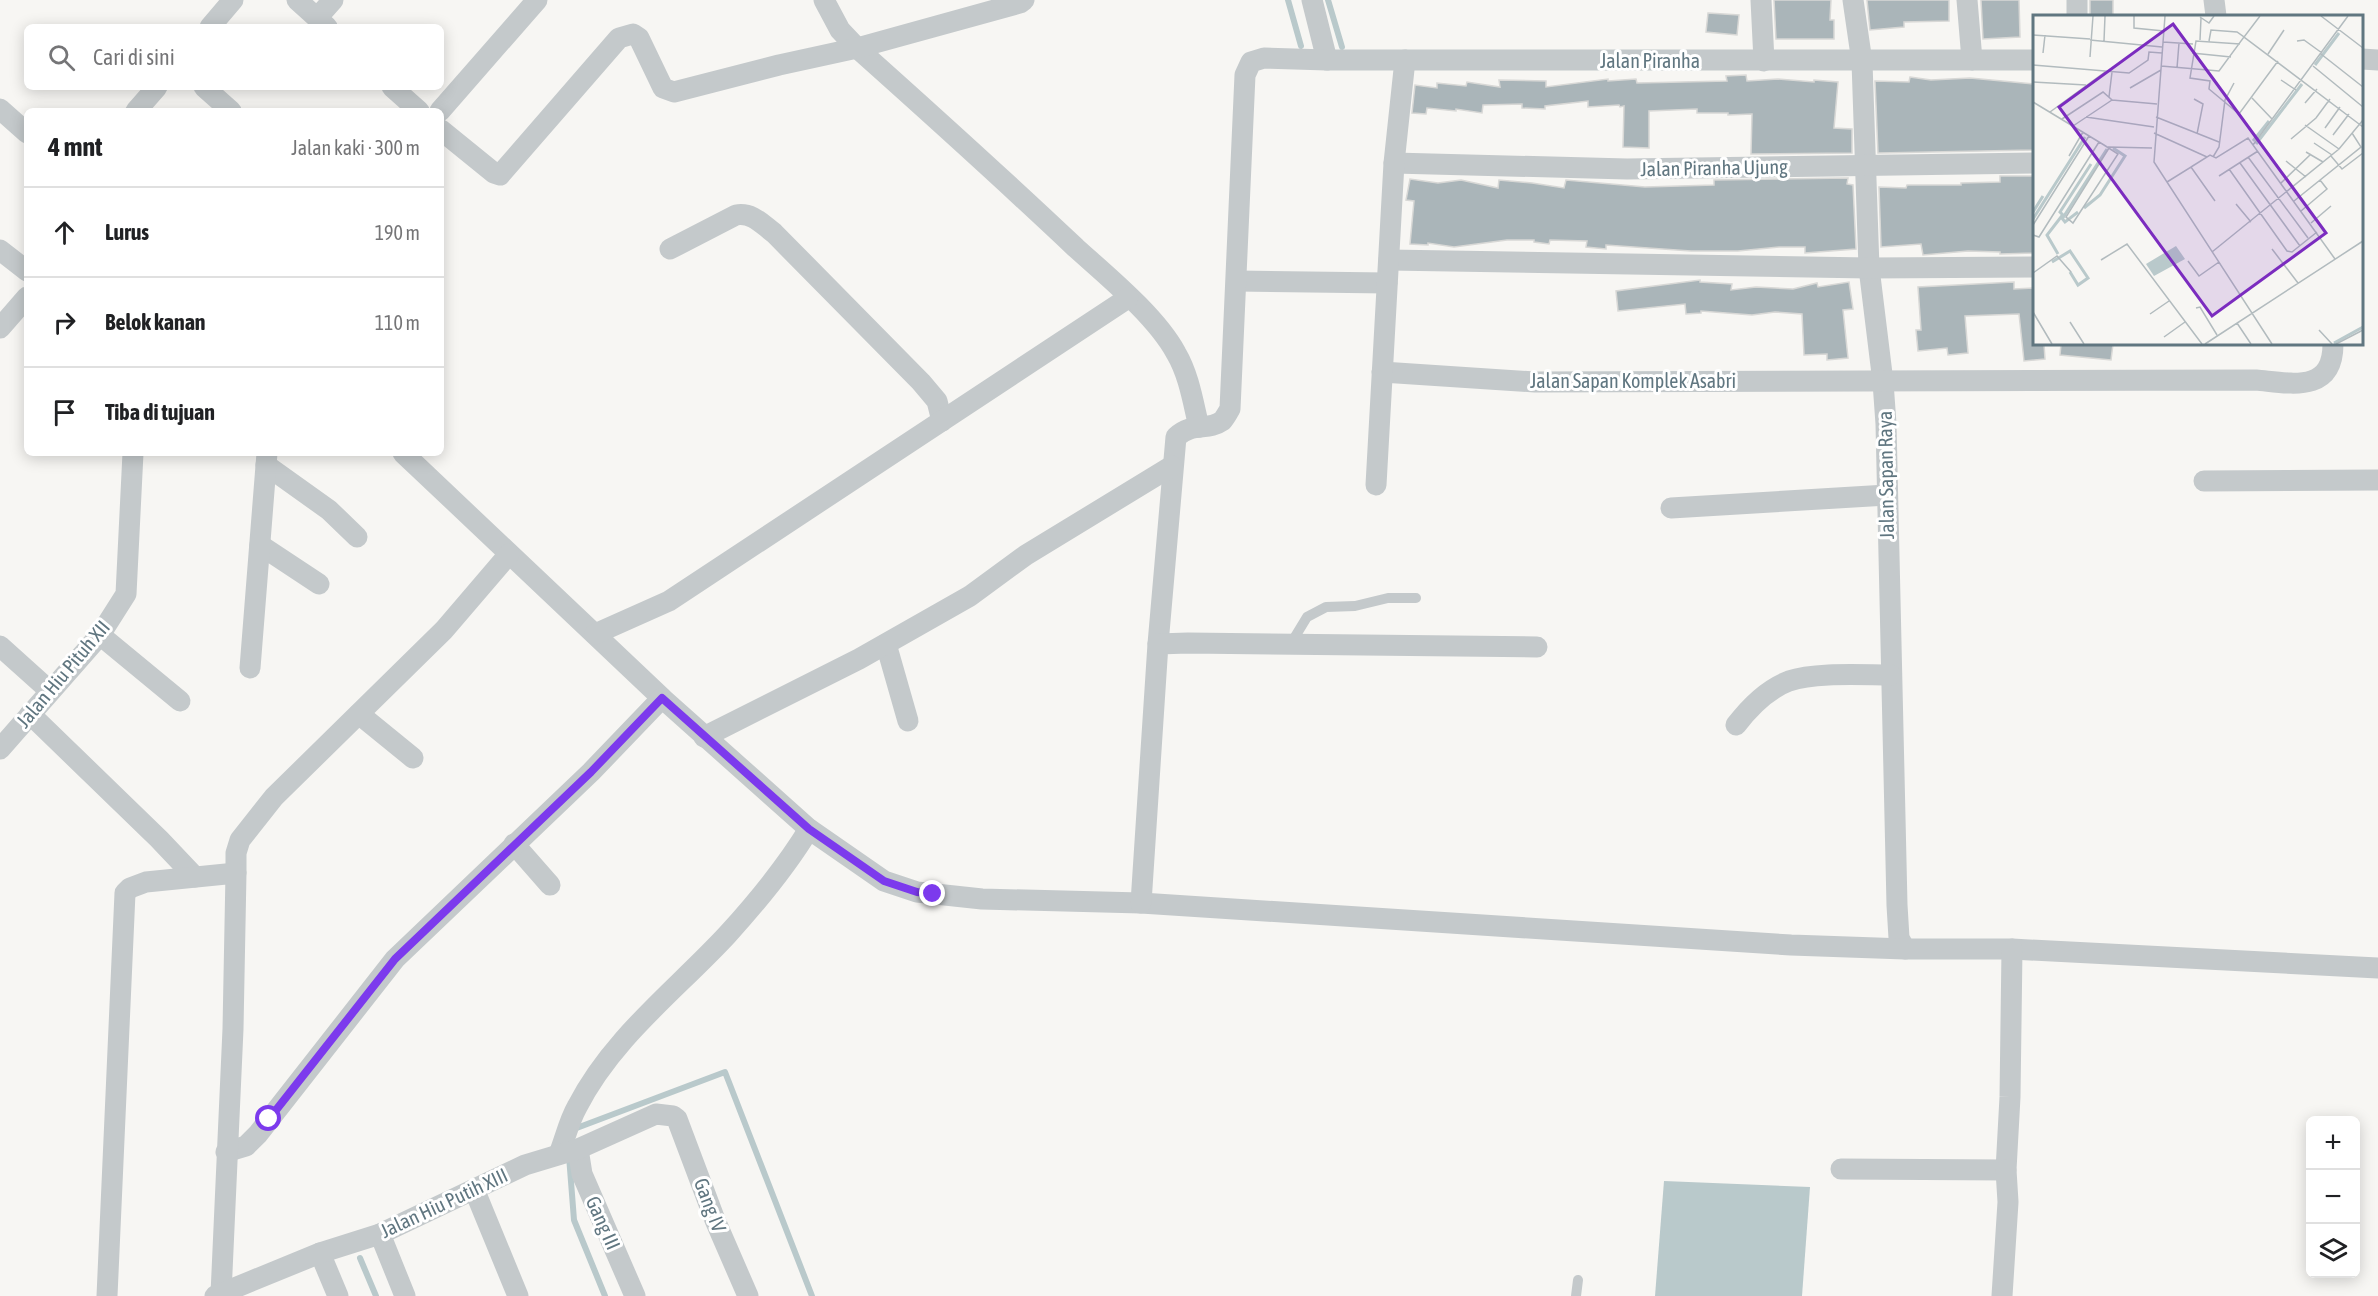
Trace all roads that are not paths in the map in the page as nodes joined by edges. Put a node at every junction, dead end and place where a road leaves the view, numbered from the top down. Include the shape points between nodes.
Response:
1 (233, 0) edge
2 (297, 0) edge
3 (333, 0) edge
4 (537, 0) edge
5 (824, 0) edge
6 (1024, 0) edge
7 (1312, 0) edge
8 (1761, 0) edge
9 (1853, 0) edge
10 (1967, 0) edge
11 (2214, 0) edge
12 (2216, 15) edge
13 (322, 22) edge
14 (213, 24) edge
15 (857, 48) junction
16 (2363, 59) edge
17 (1327, 60) junction
18 (1405, 60) junction
19 (1972, 60) junction
20 (2033, 60) edge
21 (2378, 60) edge
22 (1764, 61) junction
23 (1862, 62) junction
24 (154, 90) edge
25 (207, 90) edge
26 (395, 90) edge
27 (139, 108) edge
28 (228, 108) edge
29 (415, 108) edge
30 (443, 108) edge
31 (1, 111) edge
32 (24, 130) edge
33 (444, 132) edge
34 (1394, 163) junction
35 (2033, 163) edge
36 (1866, 165) junction
37 (670, 249) dead end
38 (0, 250) edge
39 (1389, 260) junction
40 (2033, 267) edge
41 (1869, 268) junction
42 (24, 269) edge
43 (1237, 281) junction
44 (1387, 283) junction
45 (1128, 298) junction
46 (24, 300) edge
47 (0, 328) edge
48 (2333, 345) edge
49 (1382, 372) junction
50 (1883, 382) junction
51 (942, 421) junction
52 (1199, 427) junction
53 (133, 456) edge
54 (406, 456) edge
55 (267, 459) edge
56 (1172, 466) junction
57 (2378, 480) edge
58 (2204, 481) dead end
59 (1376, 485) dead end
60 (1887, 495) junction
61 (1671, 508) dead end
62 (357, 537) dead end
63 (260, 545) junction
64 (508, 554) junction
65 (319, 584) dead end
66 (1416, 598) dead end
67 (595, 634) junction
68 (100, 635) junction
69 (886, 644) junction
70 (1158, 644) junction
71 (1290, 645) junction
72 (0, 646) edge
73 (1537, 647) dead end
74 (250, 668) dead end
75 (1891, 675) junction
76 (50, 691) junction
77 (662, 698) junction
78 (180, 701) dead end
79 (30, 714) junction
80 (359, 714) junction
81 (908, 721) dead end
82 (1736, 725) dead end
83 (704, 737) junction
84 (0, 749) edge
85 (413, 758) dead end
86 (809, 829) junction
87 (514, 844) junction
88 (236, 873) junction
89 (195, 877) junction
90 (550, 885) dead end
91 (1140, 903) junction
92 (1905, 949) junction
93 (2012, 949) junction
94 (2378, 968) edge
95 (673, 1116) joint
96 (568, 1151) junction
97 (226, 1152) junction
98 (1841, 1169) dead end
99 (2006, 1170) junction
100 (474, 1189) junction
101 (380, 1234) junction
102 (320, 1253) junction
103 (1578, 1280) dead end
104 (218, 1295) edge
105 (107, 1296) edge
106 (338, 1296) edge
107 (405, 1296) edge
108 (518, 1296) edge
109 (635, 1296) edge
110 (748, 1296) edge
111 (1576, 1296) edge
112 (2002, 1296) edge

1 - 14 street
2 - 13 street
3 - 13 street
4 - 30 street
5 - 15 street via 840,30
6 - 15 street
7 - 17 street
8 - 22 street
9 - 23 street, Jalan Sapan Raya
10 - 19 street
11 - 12 street
15 - 33 street via 674,92 663,88 639,38 626,35 619,38 500,175
15 - 45 street
16 - 21 street
17 - 18 street, Jalan Piranha
17 - 43 street, Jalan Piranha via 1264,58 1251,62 1245,75
18 - 22 street, Jalan Piranha
18 - 34 street
19 - 20 street, Jalan Piranha
19 - 23 street, Jalan Piranha
22 - 23 street, Jalan Piranha
23 - 36 street, Jalan Sapan Raya
24 - 27 street
25 - 28 street
26 - 29 street
31 - 32 street
34 - 36 street, Jalan Piranha Ujung via 1628,169
34 - 39 street
35 - 36 street, Jalan Piranha Ujung
36 - 41 street, Jalan Sapan Raya
37 - 51 street via 735,215 753,217 774,233 921,382 937,401
38 - 42 street
39 - 41 street
39 - 44 street
40 - 41 street
41 - 50 street, Jalan Sapan Raya
43 - 44 street
43 - 52 street, Jalan Piranha via 1230,409 1222,421
44 - 49 street
45 - 51 street
45 - 52 street via 1176,352
46 - 47 street
48 - 50 street, Jalan Sapan Komplek Asabri via 2327,369 2304,384 2256,380
49 - 50 street, Jalan Sapan Komplek Asabri via 1535,382
49 - 59 street
50 - 60 street, Jalan Sapan Raya
51 - 67 street via 669,601
52 - 56 street, Jalan Piranha via 1185,429 1176,437
53 - 68 street, Jalan Hiu Pituh XII via 126,594
54 - 64 street
55 - 62 street
55 - 63 street
56 - 69 street via 1026,555 970,596
56 - 70 street
57 - 58 street
60 - 61 street
60 - 75 street, Jalan Sapan Raya
63 - 65 street
63 - 74 street
64 - 67 street
64 - 80 street via 444,630
66 - 71 lane via 1326,607 1307,617
67 - 77 street
68 - 76 street, Jalan Hiu Pituh XII
68 - 78 street
69 - 81 street
69 - 83 street
70 - 71 street
70 - 91 street
71 - 73 street
72 - 76 street
75 - 82 street via 1790,681 1749,709
75 - 92 street, Jalan Sapan Raya via 1899,938
76 - 79 street, Jalan Hiu Pituh XII
77 - 83 street
77 - 87 street
79 - 84 street, Jalan Hiu Pituh XII
79 - 89 street
80 - 85 street
80 - 88 street via 274,797 240,840
83 - 86 street
86 - 91 street via 884,881 917,892 982,899
86 - 96 street via 793,856 727,935 649,1011 607,1062 576,1108
87 - 90 street
87 - 97 street via 395,959 258,1134 246,1146
88 - 89 street
88 - 97 street
89 - 105 street via 138,884 124,894
91 - 92 street
92 - 93 street
93 - 94 street
93 - 99 street
95 - 96 street, Jalan Hiu Putih XIII via 656,1114
95 - 110 street, Gang IV
96 - 100 street, Jalan Hiu Putih XIII via 525,1165
96 - 109 street, Gang III via 582,1174
97 - 104 street
98 - 99 street
99 - 112 street via 2008,1202
100 - 101 street, Jalan Hiu Putih XIII
100 - 108 street
101 - 102 street, Jalan Hiu Putih XIII
101 - 107 street
102 - 104 street, Jalan Hiu Putih XIII
102 - 106 street
103 - 111 lane

